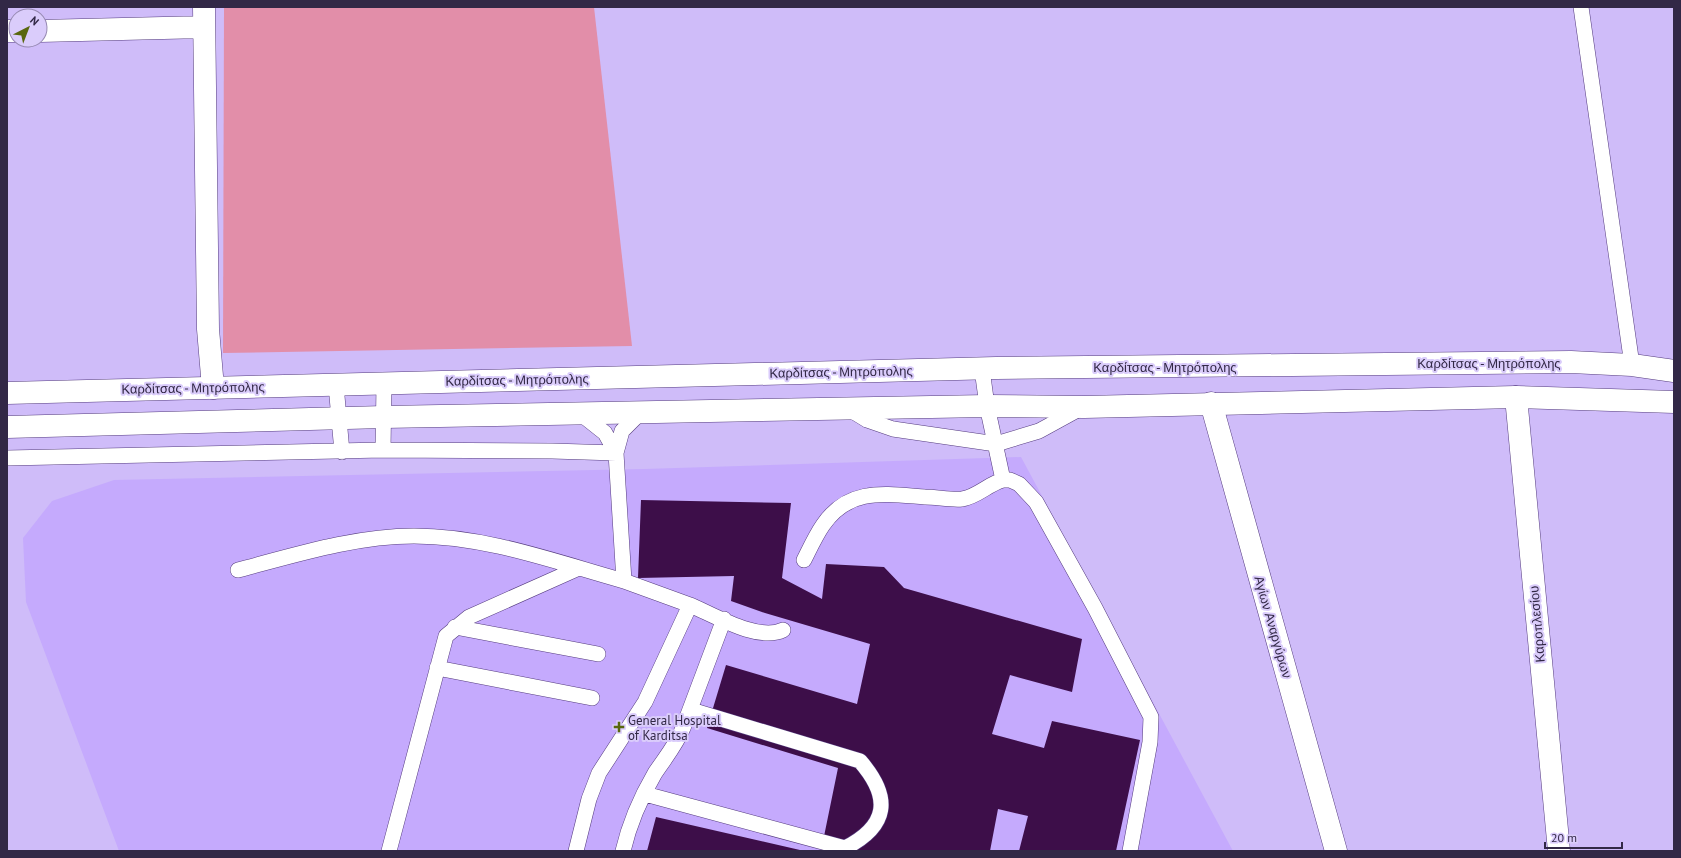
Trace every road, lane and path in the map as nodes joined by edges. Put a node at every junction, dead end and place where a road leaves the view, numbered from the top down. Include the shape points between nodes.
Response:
1 (1581, 7) edge
2 (204, 17) edge
3 (48, 30) edge
4 (1632, 365) junction
5 (982, 369) junction
6 (1674, 371) edge
7 (384, 384) junction
8 (336, 385) junction
9 (213, 388) junction
10 (7, 393) edge
11 (1516, 397) junction
12 (1674, 402) edge
13 (1211, 403) junction
14 (987, 406) junction
15 (1084, 407) junction
16 (848, 408) junction
17 (641, 412) junction
18 (581, 414) junction
19 (384, 417) junction
20 (339, 418) junction
21 (7, 427) edge
22 (996, 444) junction
23 (383, 450) junction
24 (342, 452) junction
25 (616, 453) junction
26 (7, 458) edge
27 (1003, 480) junction
28 (804, 560) dead end
29 (579, 568) junction
30 (238, 570) dead end
31 (624, 581) junction
32 (690, 605) junction
33 (724, 619) junction
34 (455, 627) junction
35 (783, 630) dead end
36 (598, 654) dead end
37 (437, 668) junction
38 (592, 698) dead end
39 (691, 710) junction
40 (645, 794) junction
41 (389, 851) edge
42 (576, 851) edge
43 (623, 851) edge
44 (1130, 851) edge
45 (1336, 851) edge
46 (1559, 851) edge

1 - 4 lane
2 - 3 main road
2 - 9 main road via 208,336
4 - 5 main road, Καρδίτσας - Μητρόπολης via 1571,362
4 - 6 main road, Καρδίτσας - Μητρόπολης
5 - 7 main road, Καρδίτσας - Μητρόπολης
5 - 14 lane
7 - 8 main road, Καρδίτσας - Μητρόπολης
7 - 19 lane
8 - 9 main road, Καρδίτσας - Μητρόπολης
8 - 20 lane
9 - 10 main road, Καρδίτσας - Μητρόπολης
11 - 12 main road
11 - 13 main road
11 - 46 main road, Καροπλεσίου
13 - 15 main road
13 - 45 main road, Αγίων Αναργύρων
14 - 15 main road
14 - 16 main road
14 - 22 lane
15 - 22 lane via 1039,431
16 - 17 main road
16 - 22 lane via 867,420 893,429
17 - 18 main road
17 - 25 lane via 622,431
18 - 19 main road
18 - 25 lane via 605,433
19 - 20 main road
19 - 23 lane
20 - 21 main road
20 - 24 lane
22 - 27 lane
23 - 24 lane
23 - 25 lane
24 - 26 lane
25 - 31 lane
27 - 28 lane via 961,499 894,494 862,496 846,501 823,525
27 - 44 lane via 1019,484 1036,502 1152,717 1150,742
29 - 30 lane via 482,542 396,536 323,548
29 - 31 lane
29 - 34 lane via 469,617
31 - 32 lane
32 - 33 lane
32 - 42 lane via 645,702 599,773 589,799
33 - 35 lane via 765,634
33 - 39 lane
34 - 36 lane
34 - 37 lane via 446,636
37 - 38 lane
37 - 41 lane
39 - 40 lane via 677,742
39 - 40 lane via 860,762 872,775 881,792 881,808 875,826 860,840 844,848
40 - 43 lane via 627,833

